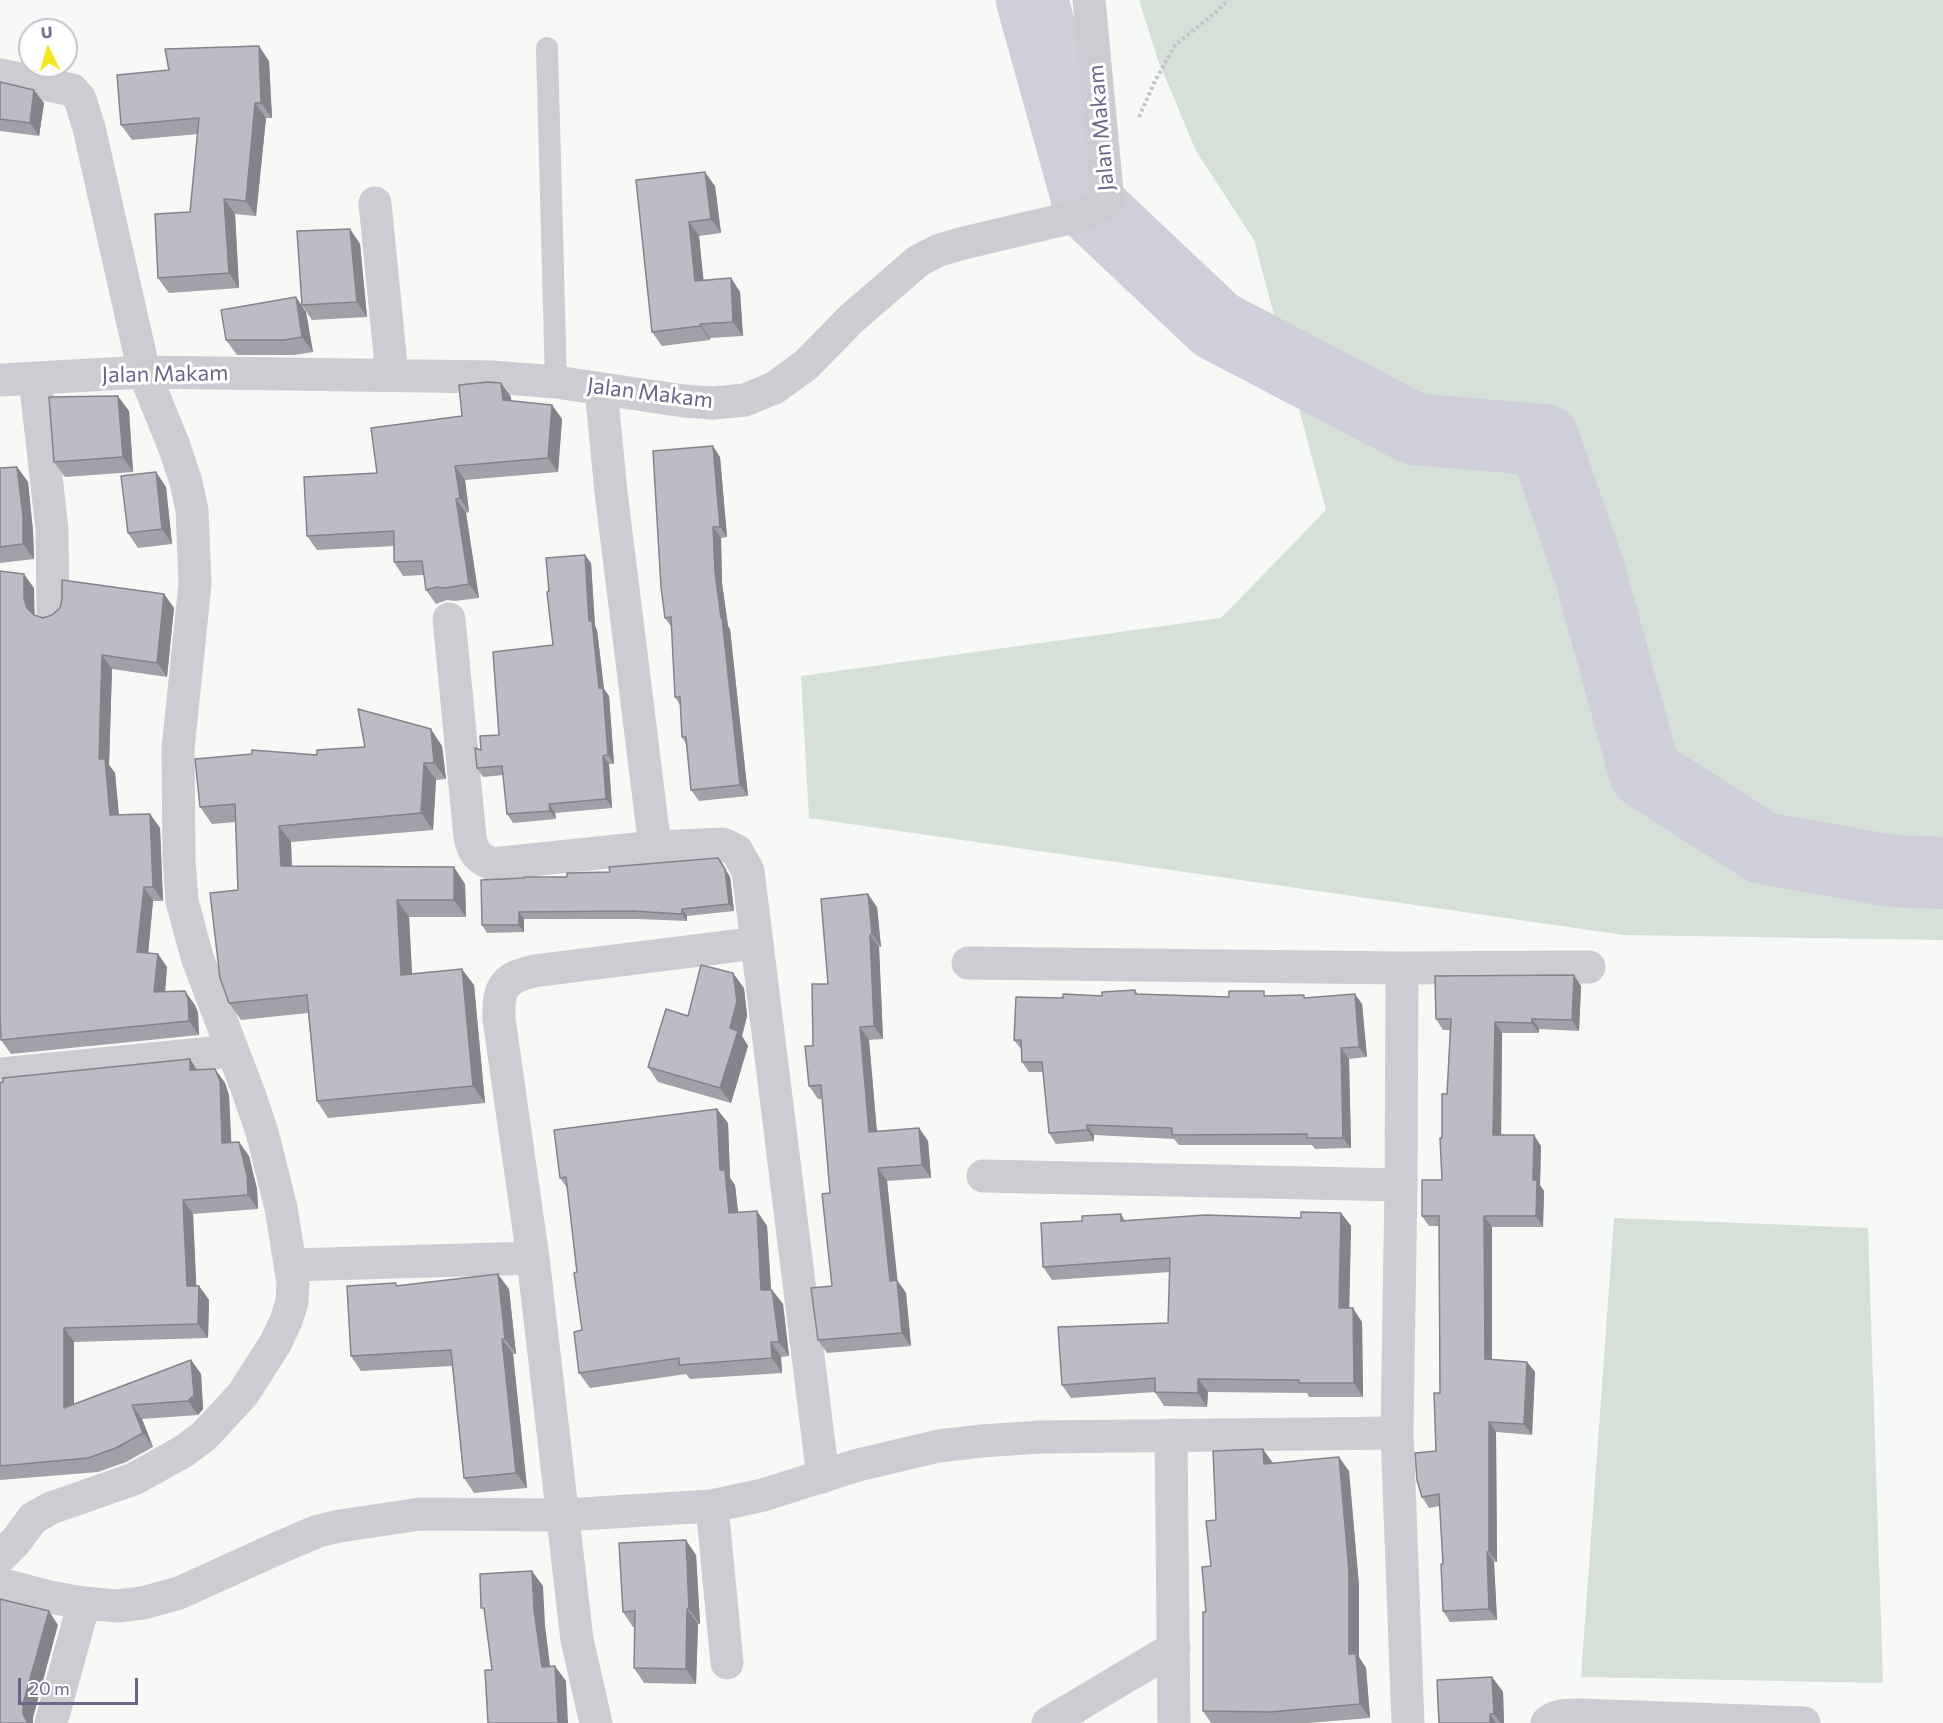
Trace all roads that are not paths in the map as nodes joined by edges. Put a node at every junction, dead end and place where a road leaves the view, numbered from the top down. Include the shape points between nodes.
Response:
1 (1089, 0) edge
2 (547, 48) dead end
3 (0, 75) edge
4 (375, 203) dead end
5 (144, 372) junction
6 (392, 375) junction
7 (35, 378) junction
8 (0, 380) edge
9 (556, 382) junction
10 (601, 388) junction
11 (53, 613) edge
12 (449, 619) dead end
13 (655, 847) junction
14 (757, 943) junction
15 (968, 963) dead end
16 (1402, 968) junction
17 (1589, 968) dead end
18 (232, 1051) junction
19 (0, 1074) edge
20 (983, 1176) dead end
21 (1401, 1185) junction
22 (533, 1258) junction
23 (291, 1265) junction
24 (1397, 1433) junction
25 (1171, 1435) junction
26 (823, 1476) junction
27 (712, 1506) junction
28 (564, 1515) junction
29 (0, 1557) edge
30 (0, 1584) edge
31 (84, 1603) junction
32 (1174, 1648) junction
33 (727, 1663) dead end
34 (51, 1723) edge
35 (596, 1723) edge
36 (1048, 1723) edge
37 (1174, 1723) edge
38 (1408, 1723) edge
39 (1547, 1723) edge
40 (1804, 1723) edge

1 - 10 street, Jalan Makam via 1095,209 960,244 918,261 806,365 774,388 745,400 684,401
2 - 9 lane
3 - 5 street via 72,90 80,99
4 - 6 street
5 - 6 street, Jalan Makam
5 - 7 street, Jalan Makam
5 - 18 street via 186,482 195,550 178,749 182,901 196,957
6 - 9 street, Jalan Makam
7 - 8 street, Jalan Makam
7 - 11 street via 52,530
9 - 10 street, Jalan Makam
10 - 13 street
12 - 13 street via 470,837 480,859 492,864
13 - 14 street via 723,844 737,851 748,870
14 - 22 street via 534,971 508,980 499,999 499,1019
14 - 26 street
15 - 16 street
16 - 17 street
16 - 21 street
18 - 19 street
18 - 23 street via 273,1170
20 - 21 street
21 - 24 street
22 - 23 street
22 - 28 street
23 - 29 street via 292,1302 275,1344 243,1394 204,1436 134,1479 33,1518
24 - 25 street
24 - 38 street
25 - 26 street via 1041,1437 950,1444
25 - 32 street
26 - 27 street
27 - 28 street
27 - 33 street
28 - 31 street via 420,1514 340,1526 276,1548 179,1593 117,1606
28 - 35 street via 578,1641
30 - 31 street
31 - 34 street
32 - 36 street
32 - 37 street
39 - 40 street via 1560,1716 1580,1715

